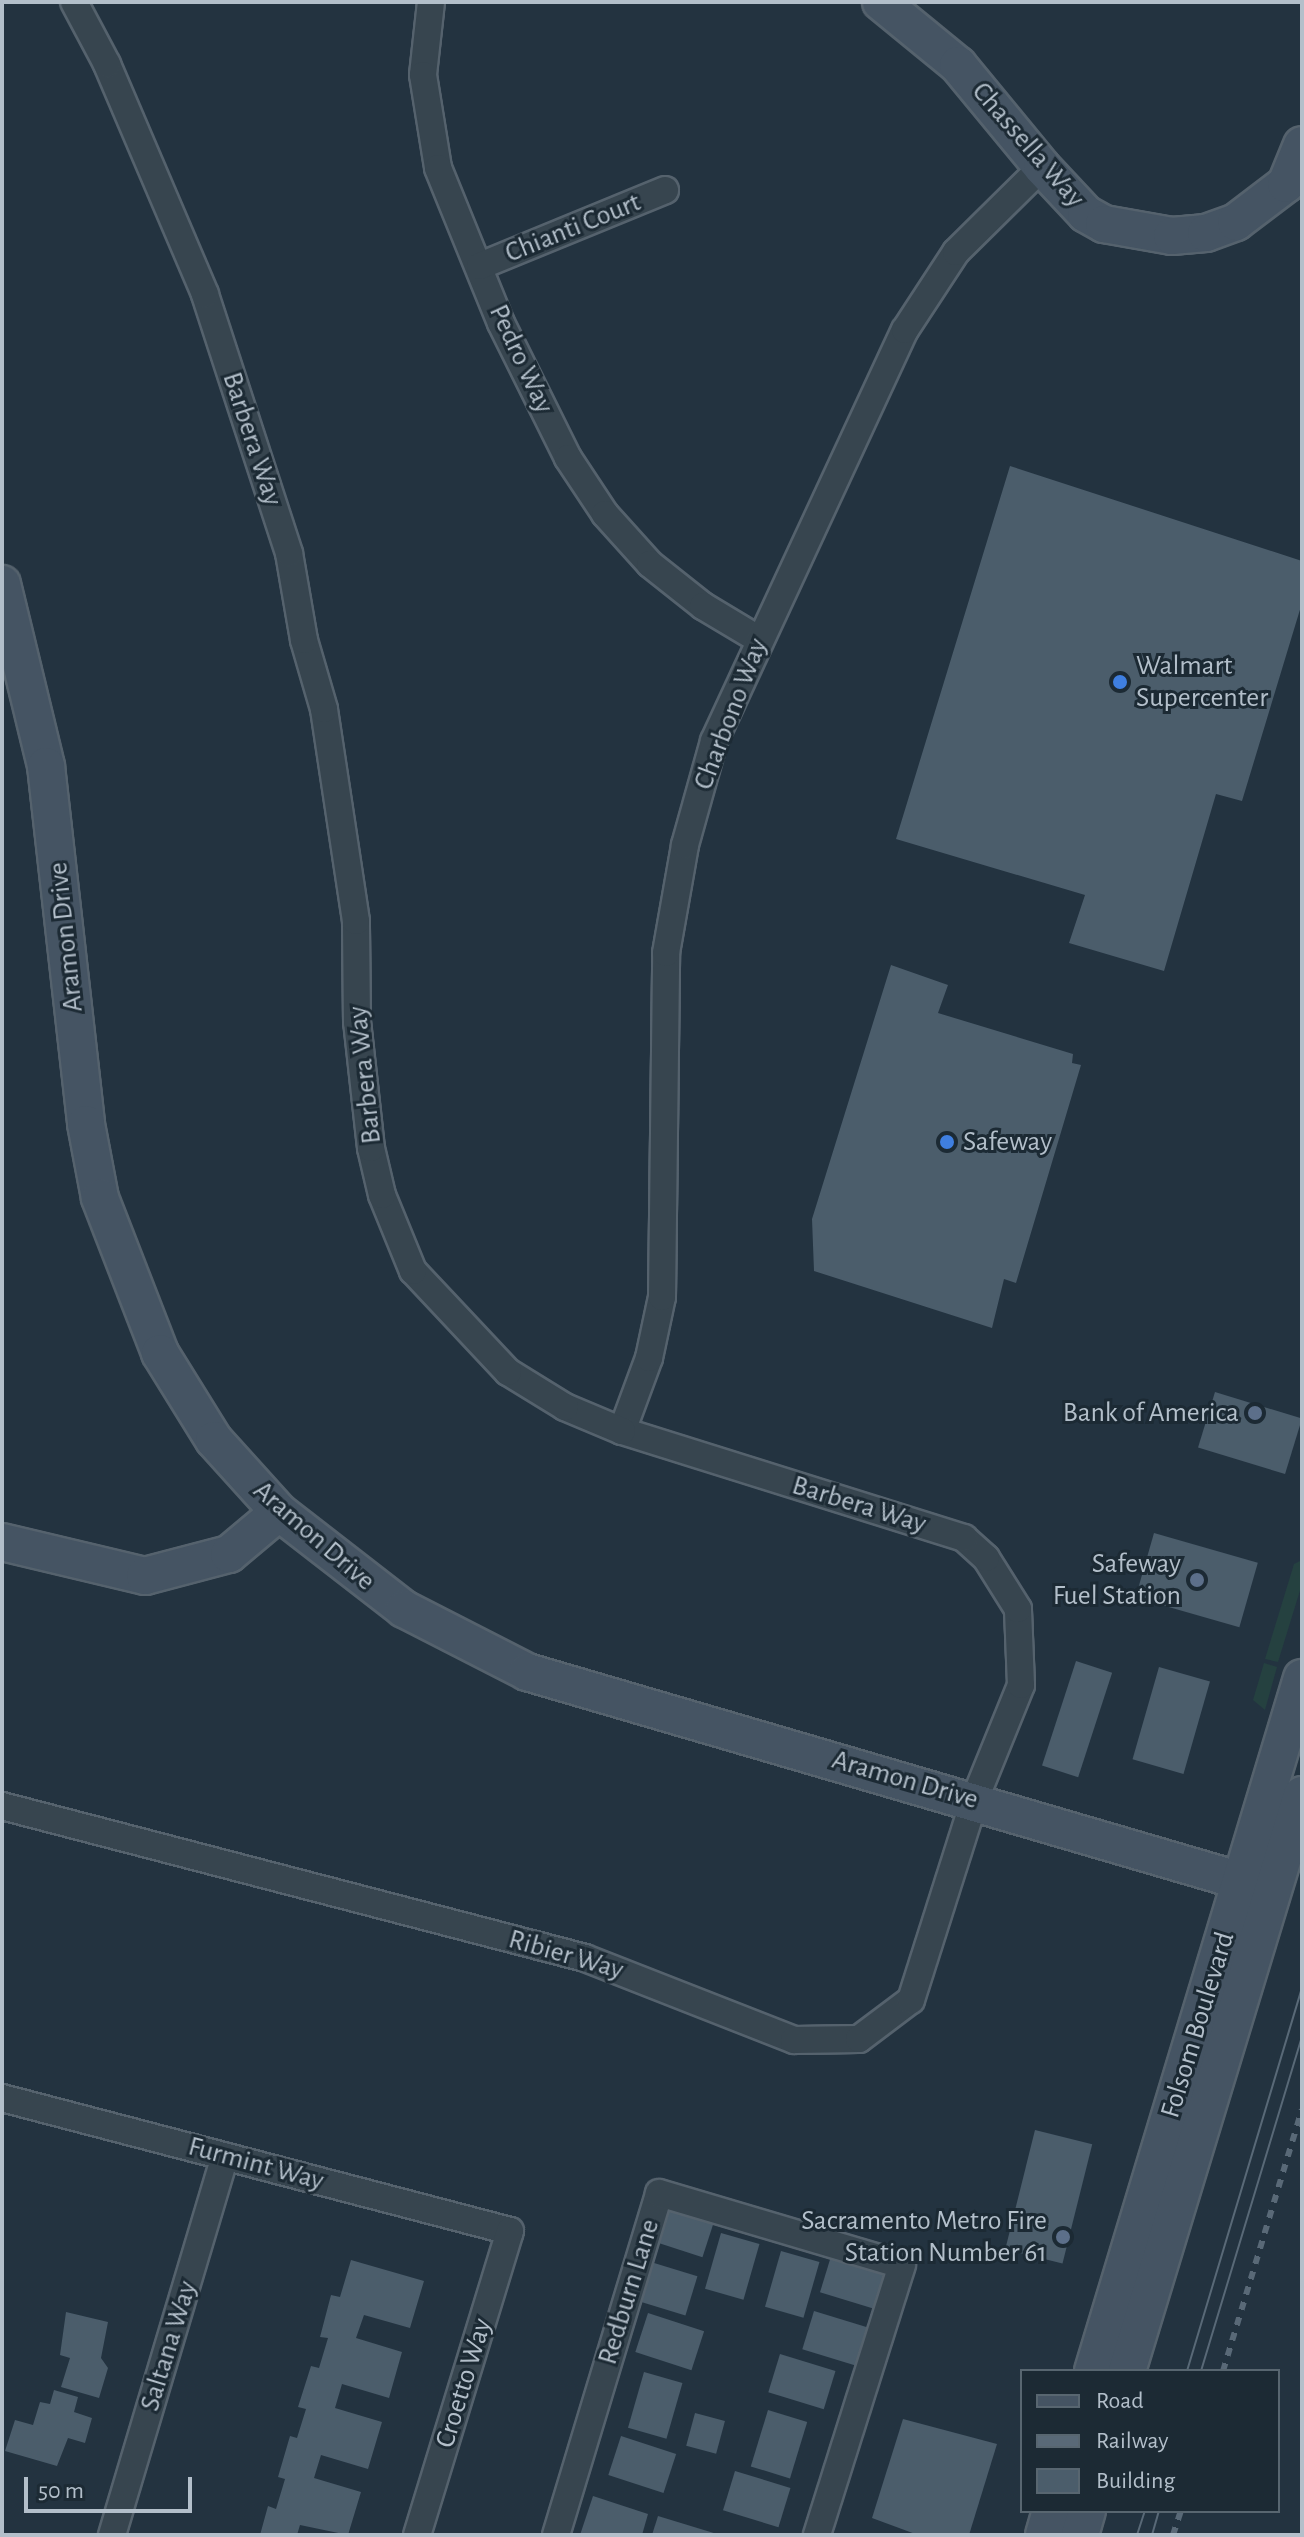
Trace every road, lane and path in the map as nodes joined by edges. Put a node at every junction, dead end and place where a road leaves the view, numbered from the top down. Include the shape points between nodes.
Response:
1 (74, 2) edge
2 (431, 2) edge
3 (881, 2) edge
4 (1302, 145) edge
5 (1042, 167) junction
6 (665, 190) dead end
7 (480, 266) junction
8 (2, 584) edge
9 (758, 639) junction
10 (622, 1431) junction
11 (279, 1512) junction
12 (2, 1542) edge
13 (1302, 1678) edge
14 (1302, 1795) edge
15 (974, 1801) junction
16 (2, 1806) edge
17 (1256, 1886) junction
18 (2, 2098) edge
19 (225, 2156) junction
20 (510, 2231) joint
21 (1094, 2369) edge
22 (1128, 2369) edge
23 (1050, 2513) edge
24 (1086, 2513) edge
25 (112, 2535) edge
26 (417, 2535) edge
27 (556, 2535) edge
28 (817, 2535) edge
29 (1044, 2535) edge
30 (1080, 2535) edge

1 - 10 street, Barbera Way via 200,280 289,553 304,640 324,709 354,906 357,1022 371,1148 382,1195 413,1271 508,1372 565,1407
2 - 7 street, Pedro Way via 423,38 429,130 455,220
3 - 5 street, Chassella Way via 958,65
4 - 5 street, Chassella Way via 1286,184 1236,222 1206,233 1172,236 1104,224 1086,214
5 - 9 street, Charbono Way via 985,220 929,287
6 - 7 street, Chianti Court
7 - 9 street, Pedro Way via 501,323 568,458 605,514 685,594
8 - 11 street, Aramon Drive via 46,766 86,1124 100,1198 160,1353 214,1440
9 - 10 street, Charbono Way via 714,741 673,901 663,1037 662,1297 649,1358
10 - 15 street, Barbera Way via 964,1538 986,1558 1018,1609 1021,1685
11 - 12 street via 229,1554 156,1575
11 - 15 street, Aramon Drive via 404,1609 527,1672
13 - 17 street, Folsom Boulevard
14 - 17 street, Folsom Boulevard
15 - 16 street, Ribier Way via 911,2000 859,2039 807,2040 759,2029 585,1958
15 - 17 street, Aramon Drive
17 - 21 street, Folsom Boulevard
17 - 22 street, Folsom Boulevard
18 - 19 street, Furmint Way
19 - 20 street, Furmint Way
19 - 25 street, Saltana Way
20 - 26 street, Croetto Way
23 - 29 street
24 - 30 street
27 - 28 street, Redburn Lane via 659,2193 902,2265

